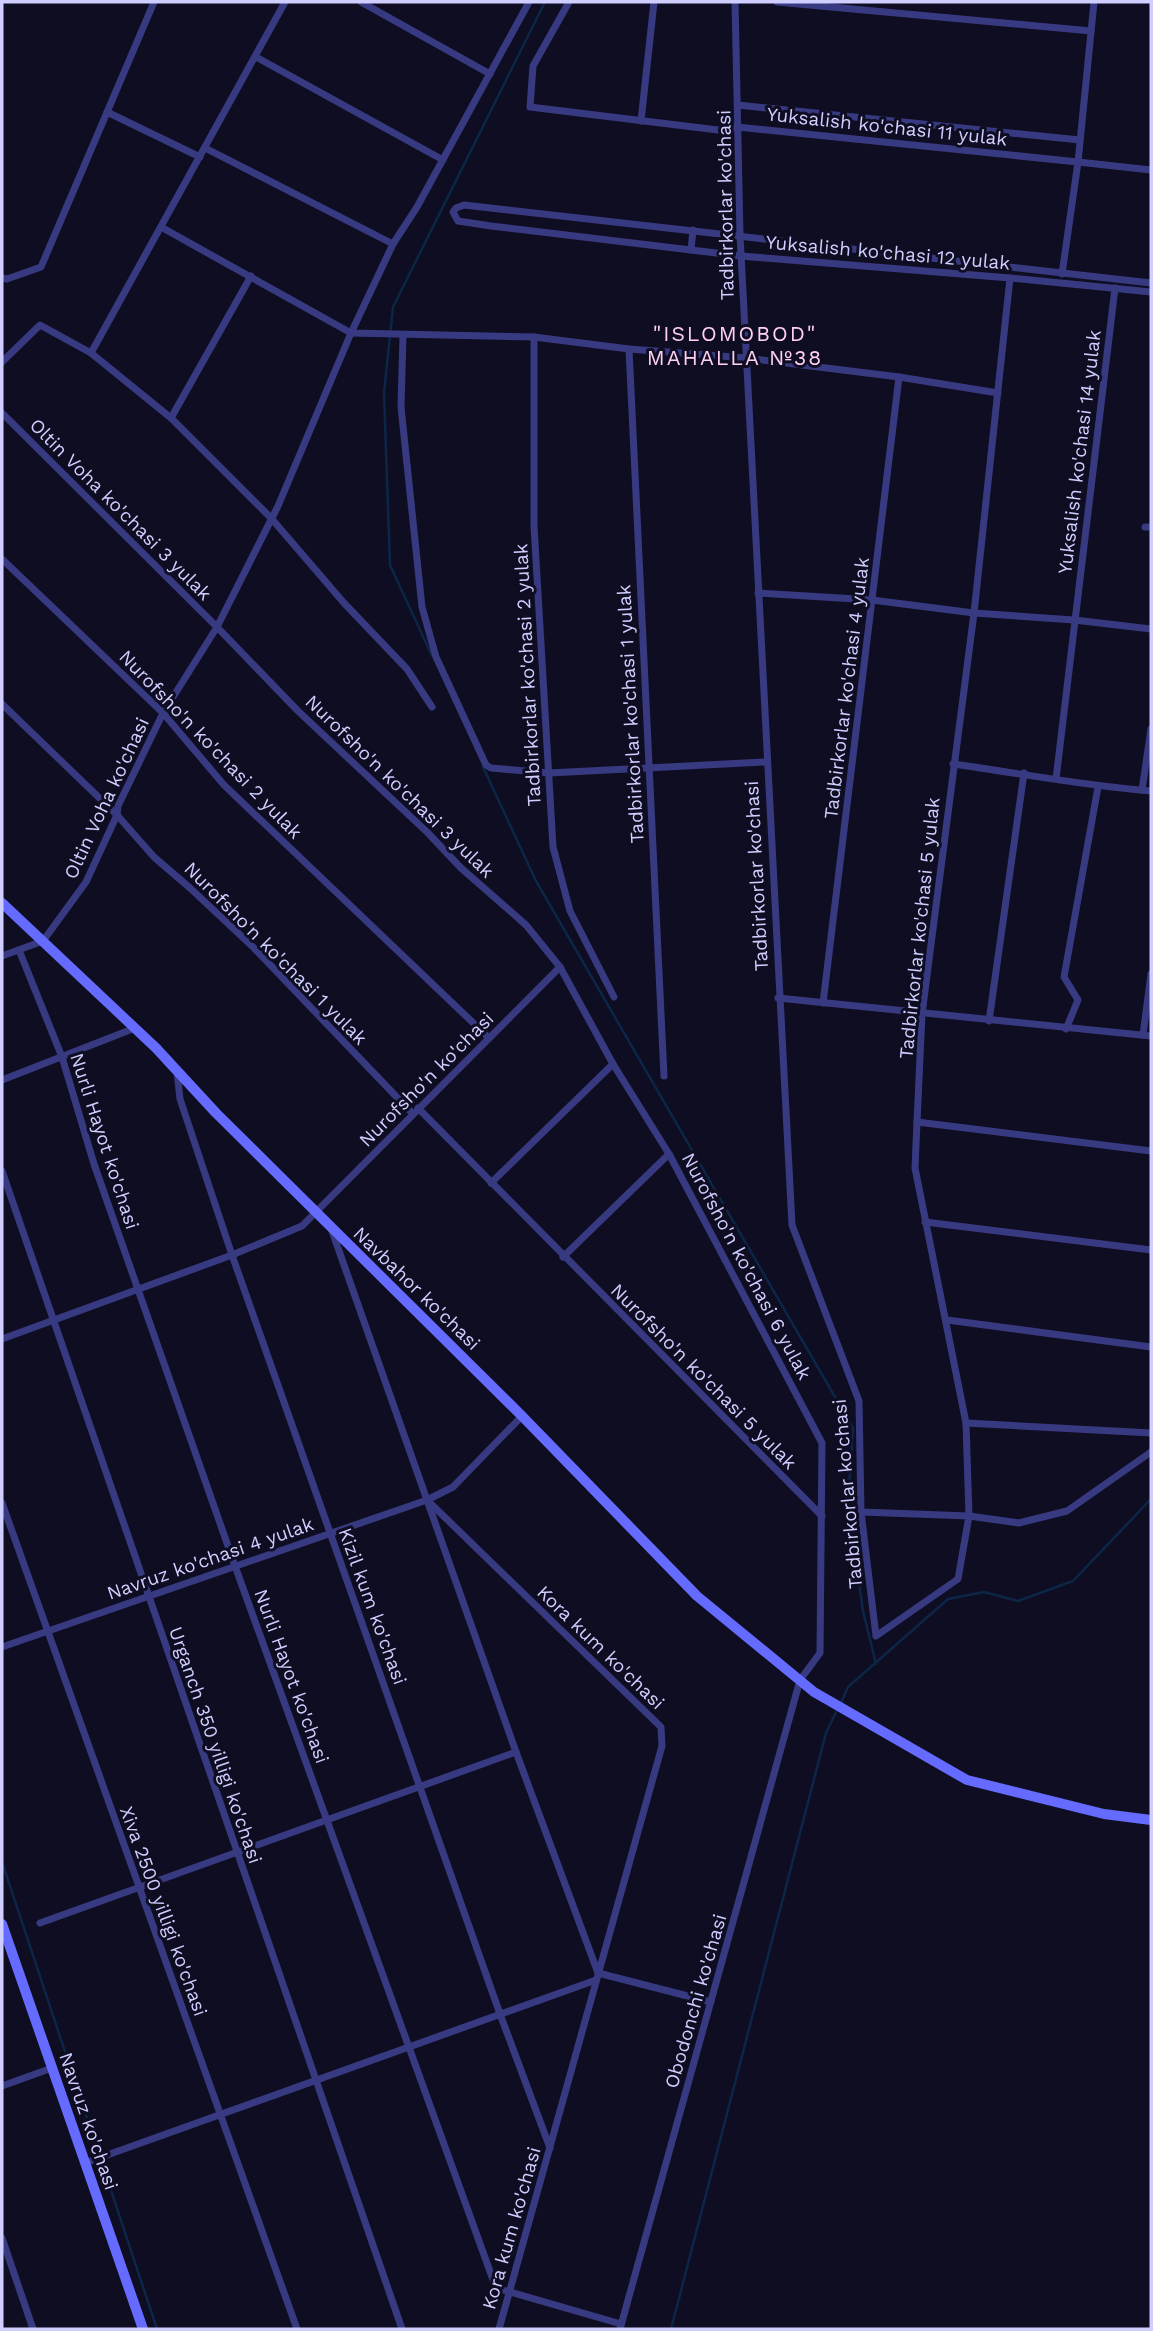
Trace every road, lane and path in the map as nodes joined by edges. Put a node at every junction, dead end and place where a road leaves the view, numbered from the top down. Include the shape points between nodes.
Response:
1 (154, 2) edge
2 (285, 2) edge
3 (361, 2) edge
4 (529, 2) edge
5 (569, 2) edge
6 (654, 2) edge
7 (735, 2) edge
8 (777, 2) edge
9 (1094, 2) edge
10 (1091, 31) junction
11 (256, 57) junction
12 (490, 74) junction
13 (738, 105) junction
14 (107, 112) junction
15 (641, 121) junction
16 (737, 127) junction
17 (1080, 140) junction
18 (205, 148) junction
19 (200, 157) junction
20 (443, 160) junction
21 (1078, 162) junction
22 (1151, 170) edge
23 (161, 227) junction
24 (693, 230) junction
25 (740, 235) junction
26 (393, 244) junction
27 (691, 250) junction
28 (741, 256) junction
29 (1062, 272) junction
30 (251, 275) junction
31 (2, 278) edge
32 (1010, 278) junction
33 (1062, 283) junction
34 (1151, 283) edge
35 (1115, 288) junction
36 (1151, 292) edge
37 (351, 333) junction
38 (403, 336) junction
39 (534, 337) junction
40 (629, 349) junction
41 (91, 353) junction
42 (746, 358) junction
43 (2, 362) edge
44 (899, 377) junction
45 (998, 393) junction
46 (2, 413) edge
47 (171, 418) junction
48 (271, 518) junction
49 (2, 559) edge
50 (758, 593) junction
51 (872, 600) junction
52 (974, 613) junction
53 (1074, 620) junction
54 (217, 627) junction
55 (1151, 629) edge
56 (2, 704) edge
57 (432, 707) dead end
58 (163, 713) junction
59 (1151, 729) edge
60 (766, 762) junction
61 (953, 764) junction
62 (649, 768) junction
63 (549, 774) junction
64 (1024, 774) junction
65 (1056, 779) junction
66 (1098, 787) junction
67 (1142, 790) junction
68 (1151, 790) edge
69 (117, 816) junction
70 (2, 903) edge
71 (43, 941) junction
72 (19, 950) junction
73 (2, 956) edge
74 (560, 967) junction
75 (1151, 974) edge
76 (614, 997) dead end
77 (778, 998) junction
78 (823, 1003) junction
79 (922, 1014) junction
80 (989, 1021) junction
81 (135, 1028) junction
82 (1066, 1029) junction
83 (1147, 1036) edge
84 (489, 1038) junction
85 (62, 1057) junction
86 (613, 1064) junction
87 (177, 1072) junction
88 (664, 1076) dead end
89 (2, 1080) edge
90 (416, 1111) junction
91 (916, 1122) junction
92 (1151, 1151) edge
93 (669, 1154) junction
94 (2, 1171) edge
95 (491, 1182) junction
96 (315, 1213) junction
97 (925, 1222) junction
98 (332, 1230) junction
99 (1151, 1250) edge
100 (232, 1255) junction
101 (563, 1257) junction
102 (138, 1289) junction
103 (53, 1320) junction
104 (947, 1320) junction
105 (2, 1339) edge
106 (1151, 1347) edge
107 (522, 1416) junction
108 (966, 1423) junction
109 (1151, 1433) edge
110 (1151, 1452) edge
111 (427, 1500) junction
112 (2, 1503) edge
113 (861, 1512) junction
114 (969, 1516) junction
115 (822, 1517) junction
116 (331, 1533) junction
117 (235, 1566) junction
118 (958, 1579) joint
119 (148, 1597) junction
120 (48, 1631) junction
121 (2, 1647) edge
122 (800, 1680) junction
123 (516, 1752) junction
124 (421, 1787) junction
125 (327, 1820) junction
126 (1151, 1820) edge
127 (236, 1853) junction
128 (139, 1888) junction
129 (40, 1923) dead end
130 (2, 1924) edge
131 (597, 1976) junction
132 (711, 2001) junction
133 (500, 2014) junction
134 (410, 2046) junction
135 (52, 2068) junction
136 (314, 2080) junction
137 (2, 2086) edge
138 (220, 2114) junction
139 (550, 2148) junction
140 (85, 2164) junction
141 (2, 2238) edge
142 (508, 2292) junction
143 (620, 2327) edge
144 (33, 2329) edge
145 (143, 2329) edge
146 (297, 2329) edge
147 (402, 2329) edge
148 (499, 2329) edge

1 - 14 street
2 - 11 street
3 - 12 street
4 - 12 street, Oltin Voha ko'chasi
5 - 15 street, Yuksalish ko'chasi 11 yulak via 533,66 530,107
6 - 15 street
7 - 13 street, Tadbirkorlar ko'chasi
8 - 10 street
9 - 10 street
10 - 17 street
11 - 18 street
11 - 20 street
12 - 20 street, Oltin Voha ko'chasi
13 - 16 street, Tadbirkorlar ko'chasi
13 - 17 street
14 - 19 street
14 - 31 street via 41,267
15 - 16 street, Yuksalish ko'chasi 11 yulak via 726,131
16 - 21 street, Yuksalish ko'chasi 11 yulak
16 - 25 street, Tadbirkorlar ko'chasi
17 - 21 street
18 - 19 street
18 - 26 street
19 - 23 street
20 - 26 street, Oltin Voha ko'chasi
21 - 22 street, Yuksalish ko'chasi 11 yulak
21 - 29 street
23 - 30 street
23 - 41 street
24 - 25 street, Yuksalish ko'chasi 12 yulak
24 - 27 street
24 - 27 street, Yuksalish ko'chasi 12 yulak via 464,205 453,212 458,221 480,225
25 - 28 street, Tadbirkorlar ko'chasi
25 - 29 street, Yuksalish ko'chasi 12 yulak
26 - 37 street, Oltin Voha ko'chasi
27 - 28 street, Yuksalish ko'chasi 12 yulak
28 - 32 street, Yuksalish ko'chasi 12 yulak
28 - 42 street, Tadbirkorlar ko'chasi
29 - 33 street
29 - 34 street, Yuksalish ko'chasi 12 yulak
30 - 37 street
30 - 47 street
32 - 33 street, Yuksalish ko'chasi 12 yulak
32 - 45 street, Tadbirkorlar ko'chasi 5 yulak
33 - 35 street, Yuksalish ko'chasi 12 yulak
35 - 36 street, Yuksalish ko'chasi 12 yulak
35 - 53 street, Yuksalish ko'chasi 14 yulak
37 - 38 street
37 - 48 street, Oltin Voha ko'chasi
38 - 39 street
38 - 63 street via 401,407 418,585 436,657 486,765
39 - 40 street
39 - 63 street, Tadbirkorlar ko'chasi 2 yulak via 534,526
40 - 42 street
40 - 62 street, Tadbirkorlar ko'chasi 1 yulak
41 - 43 street via 40,324
41 - 47 street
42 - 44 street
42 - 50 street, Tadbirkorlar ko'chasi
44 - 45 street
44 - 51 street, Tadbirkorlar ko'chasi 4 yulak
45 - 52 street, Tadbirkorlar ko'chasi 5 yulak
46 - 54 street, Oltin Voha ko'chasi 3 yulak
47 - 48 street
48 - 54 street, Oltin Voha ko'chasi
48 - 57 street via 407,669
49 - 58 street, Nurofsho'n ko'chasi 2 yulak
50 - 51 street
50 - 60 street, Tadbirkorlar ko'chasi
51 - 52 street
51 - 78 street, Tadbirkorlar ko'chasi 4 yulak
52 - 53 street
52 - 61 street, Tadbirkorlar ko'chasi 5 yulak
53 - 55 street
53 - 65 street, Yuksalish ko'chasi 14 yulak
54 - 58 street, Oltin Voha ko'chasi
54 - 74 street, Nurofsho'n ko'chasi 3 yulak via 460,868 526,925
56 - 69 street, Nurofsho'n ko'chasi 1 yulak
58 - 69 street, Oltin Voha ko'chasi
58 - 84 street, Nurofsho'n ko'chasi 2 yulak via 224,785
59 - 67 street
60 - 62 street
60 - 77 street, Tadbirkorlar ko'chasi
61 - 64 street
61 - 79 street, Tadbirkorlar ko'chasi 5 yulak
62 - 63 street
62 - 88 street, Tadbirkorlar ko'chasi 1 yulak
63 - 76 street, Tadbirkorlar ko'chasi 2 yulak via 553,847 570,911
64 - 65 street
64 - 80 street
65 - 66 street
66 - 67 street
66 - 82 street via 1064,977 1078,1000
67 - 68 street
69 - 71 street, Oltin Voha ko'chasi via 86,882
69 - 90 street, Nurofsho'n ko'chasi 1 yulak
70 - 71 main road, Navbahor ko'chasi
71 - 72 street
71 - 81 main road, Navbahor ko'chasi
72 - 73 street
72 - 85 street, Nurli Hayot ko'chasi
74 - 84 street, Nurofsho'n ko'chasi
74 - 86 street, Nurofsho'n ko'chasi 6 yulak
75 - 83 street
77 - 78 street
77 - 113 street, Tadbirkorlar ko'chasi via 792,1225 859,1401
78 - 79 street
79 - 80 street
79 - 91 street, Tadbirkorlar ko'chasi 5 yulak
80 - 82 street
81 - 85 street
81 - 87 main road, Navbahor ko'chasi
82 - 83 street
84 - 90 street, Nurofsho'n ko'chasi
85 - 89 street
85 - 102 street, Nurli Hayot ko'chasi
86 - 93 street, Nurofsho'n ko'chasi 6 yulak
86 - 95 street
87 - 96 main road, Navbahor ko'chasi
87 - 100 street, Kizil kum ko'chasi via 180,1099
90 - 95 street, Nurofsho'n ko'chasi 5 yulak
90 - 96 street, Nurofsho'n ko'chasi
91 - 92 street
91 - 97 street, Tadbirkorlar ko'chasi 5 yulak via 915,1168
93 - 101 street
93 - 115 street, Nurofsho'n ko'chasi 6 yulak via 822,1443
94 - 103 street, Urganch 350 yilligi ko'chasi
95 - 101 street, Nurofsho'n ko'chasi 5 yulak
96 - 98 main road, Navbahor ko'chasi
96 - 100 street, Nurofsho'n ko'chasi via 302,1226
97 - 99 street
97 - 104 street, Tadbirkorlar ko'chasi 5 yulak
98 - 107 main road, Navbahor ko'chasi
98 - 111 street, Kora kum ko'chasi
100 - 102 street, Nurofsho'n ko'chasi
100 - 116 street, Kizil kum ko'chasi
101 - 115 street, Nurofsho'n ko'chasi 5 yulak
102 - 103 street, Nurofsho'n ko'chasi
102 - 117 street, Nurli Hayot ko'chasi
103 - 105 street, Nurofsho'n ko'chasi
103 - 119 street, Urganch 350 yilligi ko'chasi
104 - 106 street
104 - 108 street, Tadbirkorlar ko'chasi 5 yulak
107 - 111 street, Navruz ko'chasi 4 yulak via 453,1487
107 - 122 main road, Navbahor ko'chasi via 697,1596
108 - 109 street
108 - 114 street, Tadbirkorlar ko'chasi 5 yulak
110 - 114 street via 1067,1511 1019,1523
111 - 116 street, Navruz ko'chasi 4 yulak
111 - 123 street, Kora kum ko'chasi
111 - 131 street, Kora kum ko'chasi via 661,1727 662,1746
112 - 120 street, Xiva 2500 yilligi ko'chasi
113 - 114 street
113 - 118 street, Tadbirkorlar ko'chasi via 876,1636
114 - 118 street, Tadbirkorlar ko'chasi 5 yulak
115 - 122 street, Nurofsho'n ko'chasi 6 yulak via 820,1653
116 - 117 street, Navruz ko'chasi 4 yulak
116 - 124 street, Kizil kum ko'chasi
117 - 119 street, Navruz ko'chasi 4 yulak
117 - 125 street, Nurli Hayot ko'chasi
119 - 120 street, Navruz ko'chasi 4 yulak
119 - 127 street, Urganch 350 yilligi ko'chasi
120 - 121 street, Navruz ko'chasi 4 yulak
120 - 128 street, Xiva 2500 yilligi ko'chasi
122 - 126 main road, Navbahor ko'chasi via 848,1713 967,1780 1104,1814
122 - 132 street, Obodonchi ko'chasi
123 - 124 street
123 - 131 street, Kora kum ko'chasi
124 - 125 street
124 - 133 street, Kizil kum ko'chasi
125 - 127 street
125 - 134 street, Nurli Hayot ko'chasi
127 - 128 street
127 - 136 street, Urganch 350 yilligi ko'chasi
128 - 129 street
128 - 138 street, Xiva 2500 yilligi ko'chasi
130 - 135 main road, Navruz ko'chasi
131 - 132 street
131 - 133 street
131 - 139 street, Kora kum ko'chasi
132 - 143 street, Obodonchi ko'chasi
133 - 134 street
133 - 139 street, Kizil kum ko'chasi
134 - 136 street
134 - 142 street, Nurli Hayot ko'chasi via 496,2288
135 - 137 street
135 - 140 main road, Navruz ko'chasi
136 - 138 street
136 - 147 street, Urganch 350 yilligi ko'chasi
138 - 140 street
138 - 146 street, Xiva 2500 yilligi ko'chasi
139 - 142 street, Kora kum ko'chasi
140 - 145 main road, Navruz ko'chasi
141 - 144 street
142 - 143 street
142 - 148 street, Kora kum ko'chasi

